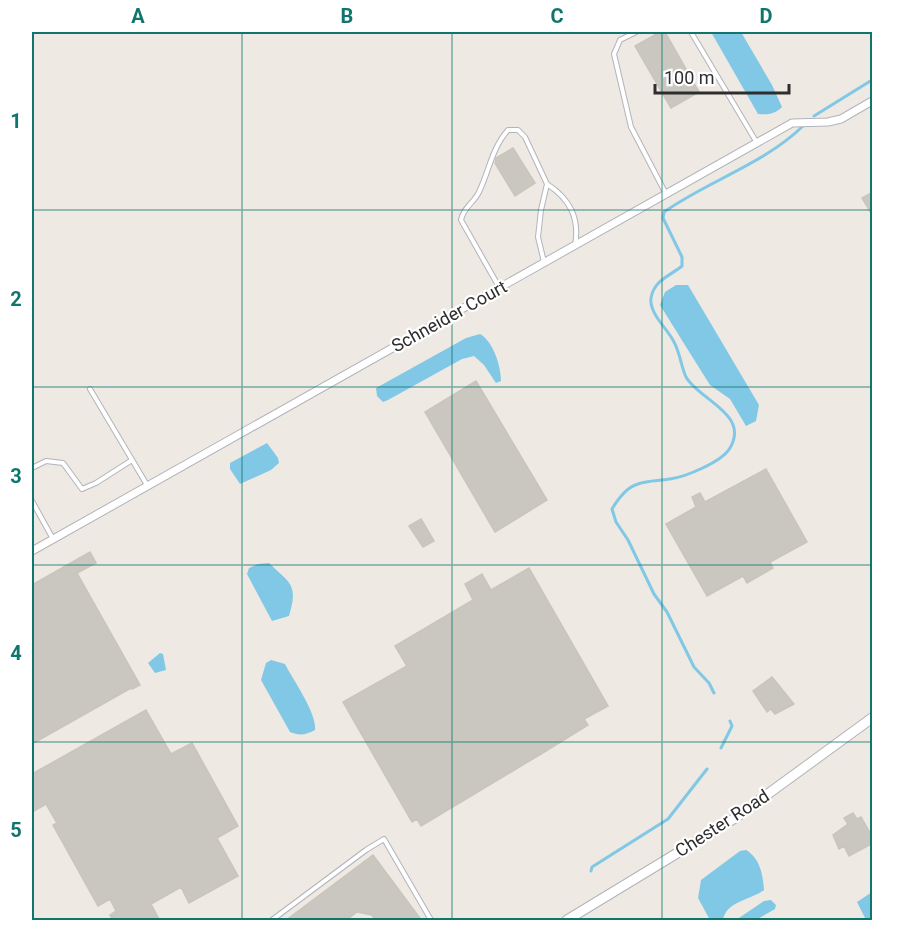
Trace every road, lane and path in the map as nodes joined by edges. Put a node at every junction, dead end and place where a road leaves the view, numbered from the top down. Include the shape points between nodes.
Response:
1 (636, 32) edge
2 (691, 32) edge
3 (873, 101) edge
4 (757, 143) junction
5 (547, 184) junction
6 (666, 194) junction
7 (575, 246) junction
8 (545, 262) junction
9 (499, 288) junction
10 (90, 389) dead end
11 (132, 460) junction
12 (32, 468) edge
13 (148, 486) junction
14 (32, 501) edge
15 (33, 508) edge
16 (53, 539) junction
17 (32, 551) edge
18 (873, 718) edge
19 (272, 921) edge
20 (431, 921) edge
21 (567, 921) edge

1 - 6 lane via 620,40 614,54 631,128
2 - 4 lane
3 - 4 street, Schneider Court via 841,119 792,123
4 - 6 street, Schneider Court
5 - 7 lane via 573,210 577,224
5 - 8 lane via 538,237
5 - 9 lane via 525,137 518,130 508,130 489,162 479,194 463,211 461,220
6 - 7 street, Schneider Court
7 - 8 street, Schneider Court
8 - 9 street, Schneider Court
9 - 13 street, Schneider Court
10 - 11 lane
11 - 12 lane via 82,489 63,463 46,461
11 - 13 lane
13 - 16 street, Schneider Court
14 - 15 lane
15 - 16 lane
16 - 17 street, Schneider Court
18 - 21 street, Chester Road via 735,818
19 - 20 lane via 384,839

